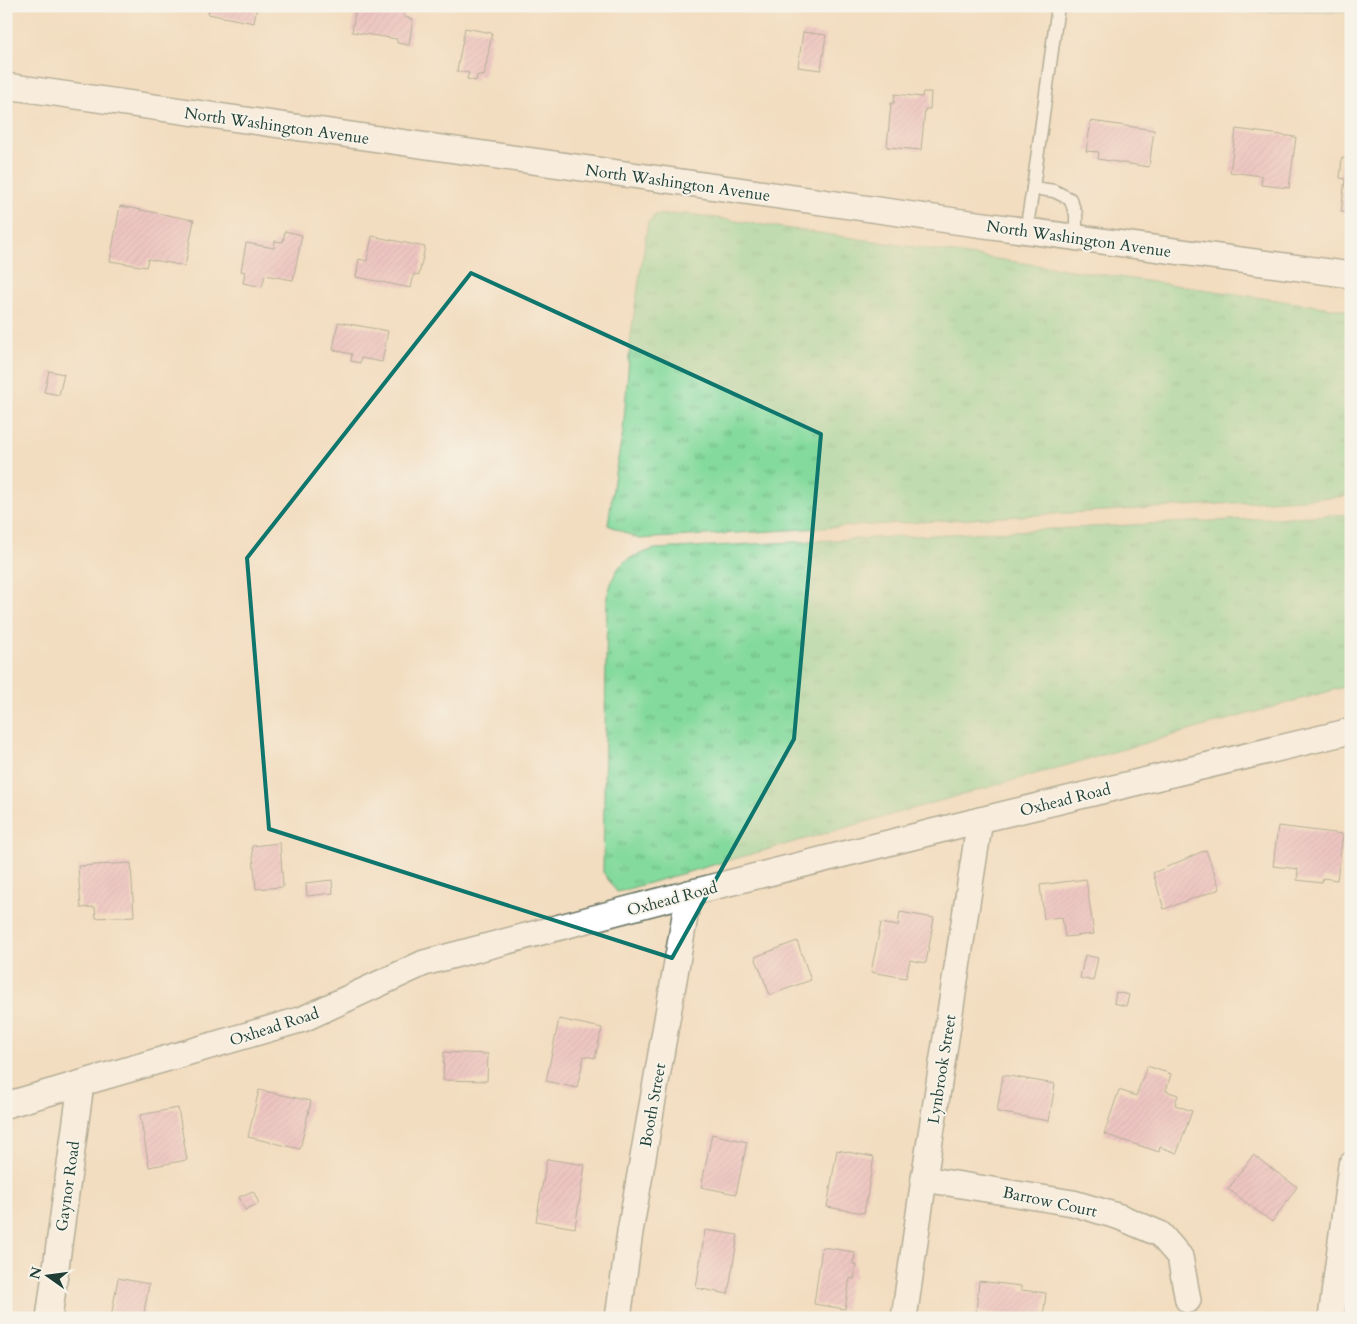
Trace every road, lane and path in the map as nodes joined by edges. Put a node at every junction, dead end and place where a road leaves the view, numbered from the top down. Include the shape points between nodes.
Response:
1 (1058, 6) edge
2 (6, 86) edge
3 (1033, 188) junction
4 (1026, 231) junction
5 (1076, 237) junction
6 (1351, 275) edge
7 (1351, 731) edge
8 (980, 820) junction
9 (689, 893) junction
10 (81, 1084) junction
11 (6, 1105) edge
12 (1351, 1165) edge
13 (924, 1178) junction
14 (1188, 1300) dead end
15 (49, 1318) edge
16 (618, 1318) edge
17 (904, 1318) edge
18 (1331, 1318) edge

1 - 3 lane
2 - 4 street, North Washington Avenue
3 - 4 lane
3 - 5 lane via 1054,191 1070,199 1076,214
4 - 5 street, North Washington Avenue
5 - 6 street, North Washington Avenue
7 - 8 street, Oxhead Road
8 - 9 street, Oxhead Road
8 - 13 street, Lynbrook Street
9 - 10 street, Oxhead Road via 424,963 303,1019
9 - 16 street, Booth Street
10 - 11 street, Oxhead Road
10 - 15 street, Gaynor Road
12 - 18 street
13 - 14 street, Barrow Court via 1073,1202 1160,1234 1180,1257
13 - 17 street, Lynbrook Street

